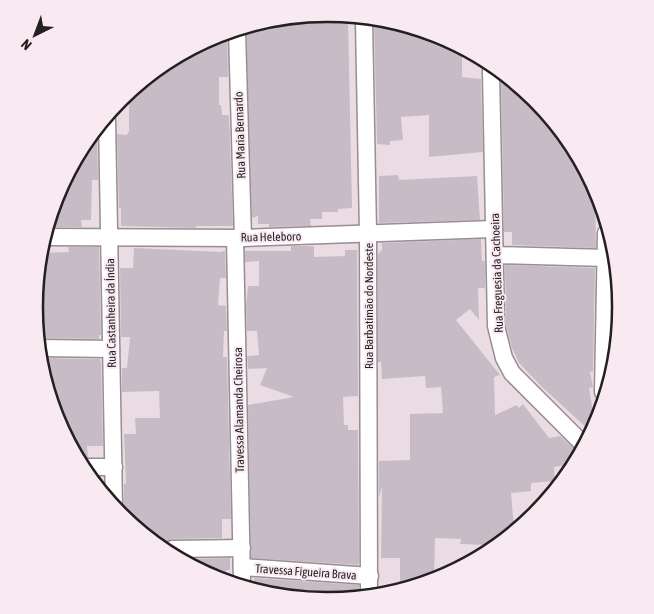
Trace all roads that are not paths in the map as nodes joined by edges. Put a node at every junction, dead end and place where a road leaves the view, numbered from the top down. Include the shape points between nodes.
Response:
1 (364, 25) edge
2 (237, 38) edge
3 (491, 74) edge
4 (106, 128) edge
5 (494, 229) junction
6 (368, 233) junction
7 (51, 237) edge
8 (110, 237) junction
9 (239, 238) junction
10 (495, 255) junction
11 (608, 259) edge
12 (608, 263) edge
13 (46, 348) edge
14 (112, 349) junction
15 (604, 373) edge
16 (578, 439) edge
17 (91, 467) edge
18 (114, 467) junction
19 (114, 496) edge
20 (242, 548) junction
21 (178, 549) edge
22 (242, 575) edge
23 (370, 584) edge

1 - 6 street, Rua Barbatimão do Nordeste
2 - 9 street, Rua Maria Bernardo
3 - 5 street, Rua Freguesia da Cachoeira
4 - 8 street, Rua Castanheira da Índia
5 - 6 street, Rua Heleboro
5 - 10 street, Rua Freguesia da Cachoeira
6 - 9 street, Rua Heleboro
6 - 23 street, Rua Barbatimão do Nordeste
7 - 8 street, Rua Heleboro
8 - 9 street, Rua Heleboro
8 - 14 street, Rua Castanheira da Índia
9 - 20 street, Travessa Alamanda Cheirosa
10 - 11 street
10 - 16 street, Rua Freguesia da Cachoeira via 496,326 504,358 512,373
12 - 15 street
13 - 14 street
14 - 18 street, Rua Castanheira da Índia
17 - 18 street
18 - 19 street, Rua Castanheira da Índia
20 - 21 street
20 - 22 street, Travessa Alamanda Cheirosa
22 - 23 street, Travessa Figueira Brava

